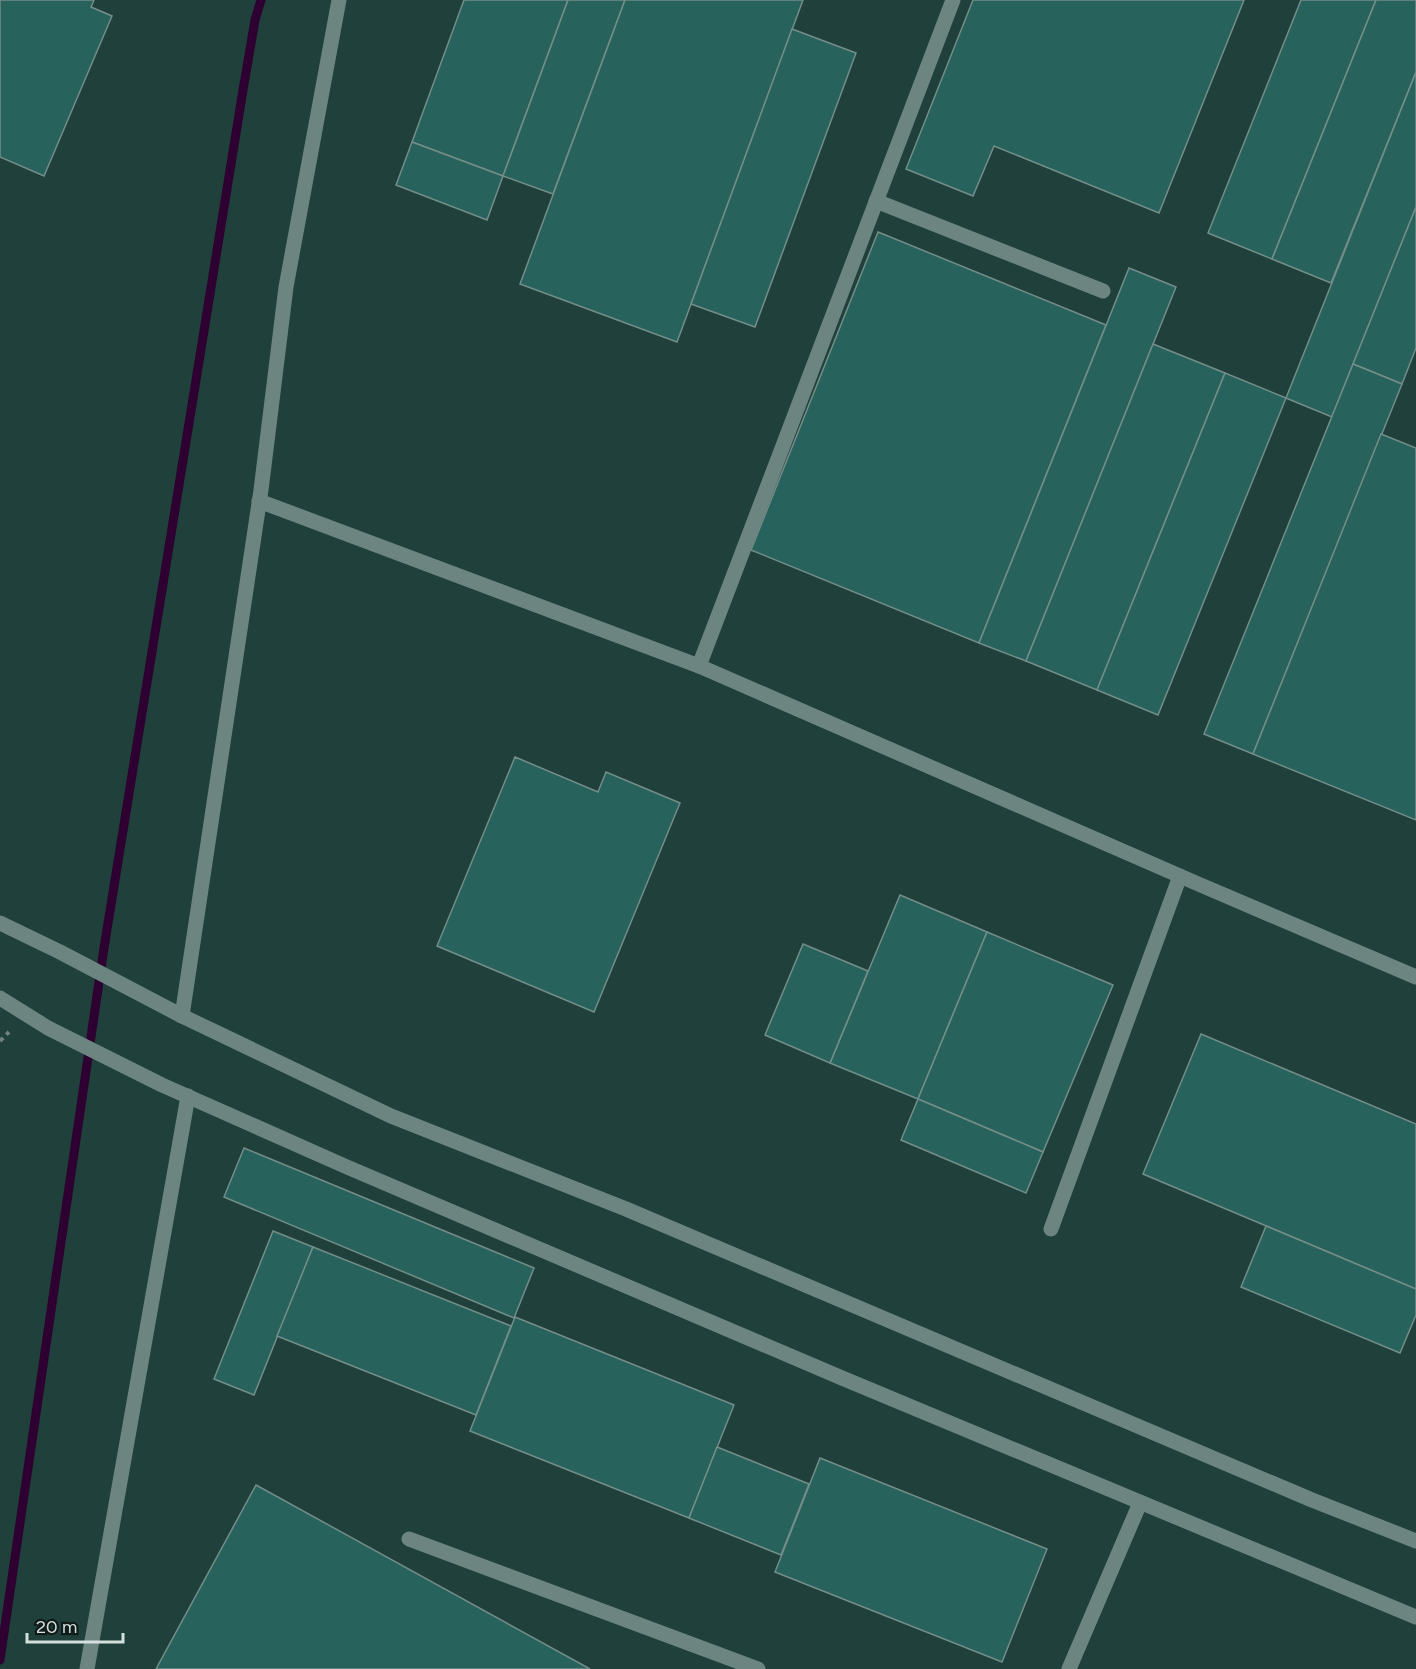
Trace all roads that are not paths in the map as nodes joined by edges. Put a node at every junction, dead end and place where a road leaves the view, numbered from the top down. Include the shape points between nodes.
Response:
1 (339, 0) edge
2 (953, 0) edge
3 (876, 201) junction
4 (1103, 291) dead end
5 (259, 501) junction
6 (699, 666) junction
7 (1180, 876) junction
8 (0, 924) edge
9 (1416, 977) edge
10 (0, 998) edge
11 (183, 1016) junction
12 (188, 1096) junction
13 (1052, 1229) dead end
14 (1140, 1503) junction
15 (409, 1539) dead end
16 (1416, 1541) edge
17 (1416, 1617) edge
18 (87, 1669) edge
19 (758, 1669) edge
20 (1069, 1669) edge

1 - 5 street via 286,287
2 - 3 street
3 - 4 street
3 - 6 street
5 - 6 street
5 - 11 street
6 - 7 street
7 - 9 street
7 - 13 street
8 - 11 street
10 - 12 street via 48,1028
11 - 16 street via 391,1116 626,1209
12 - 14 street via 346,1167
12 - 18 street
14 - 17 street
14 - 20 street
15 - 19 street

